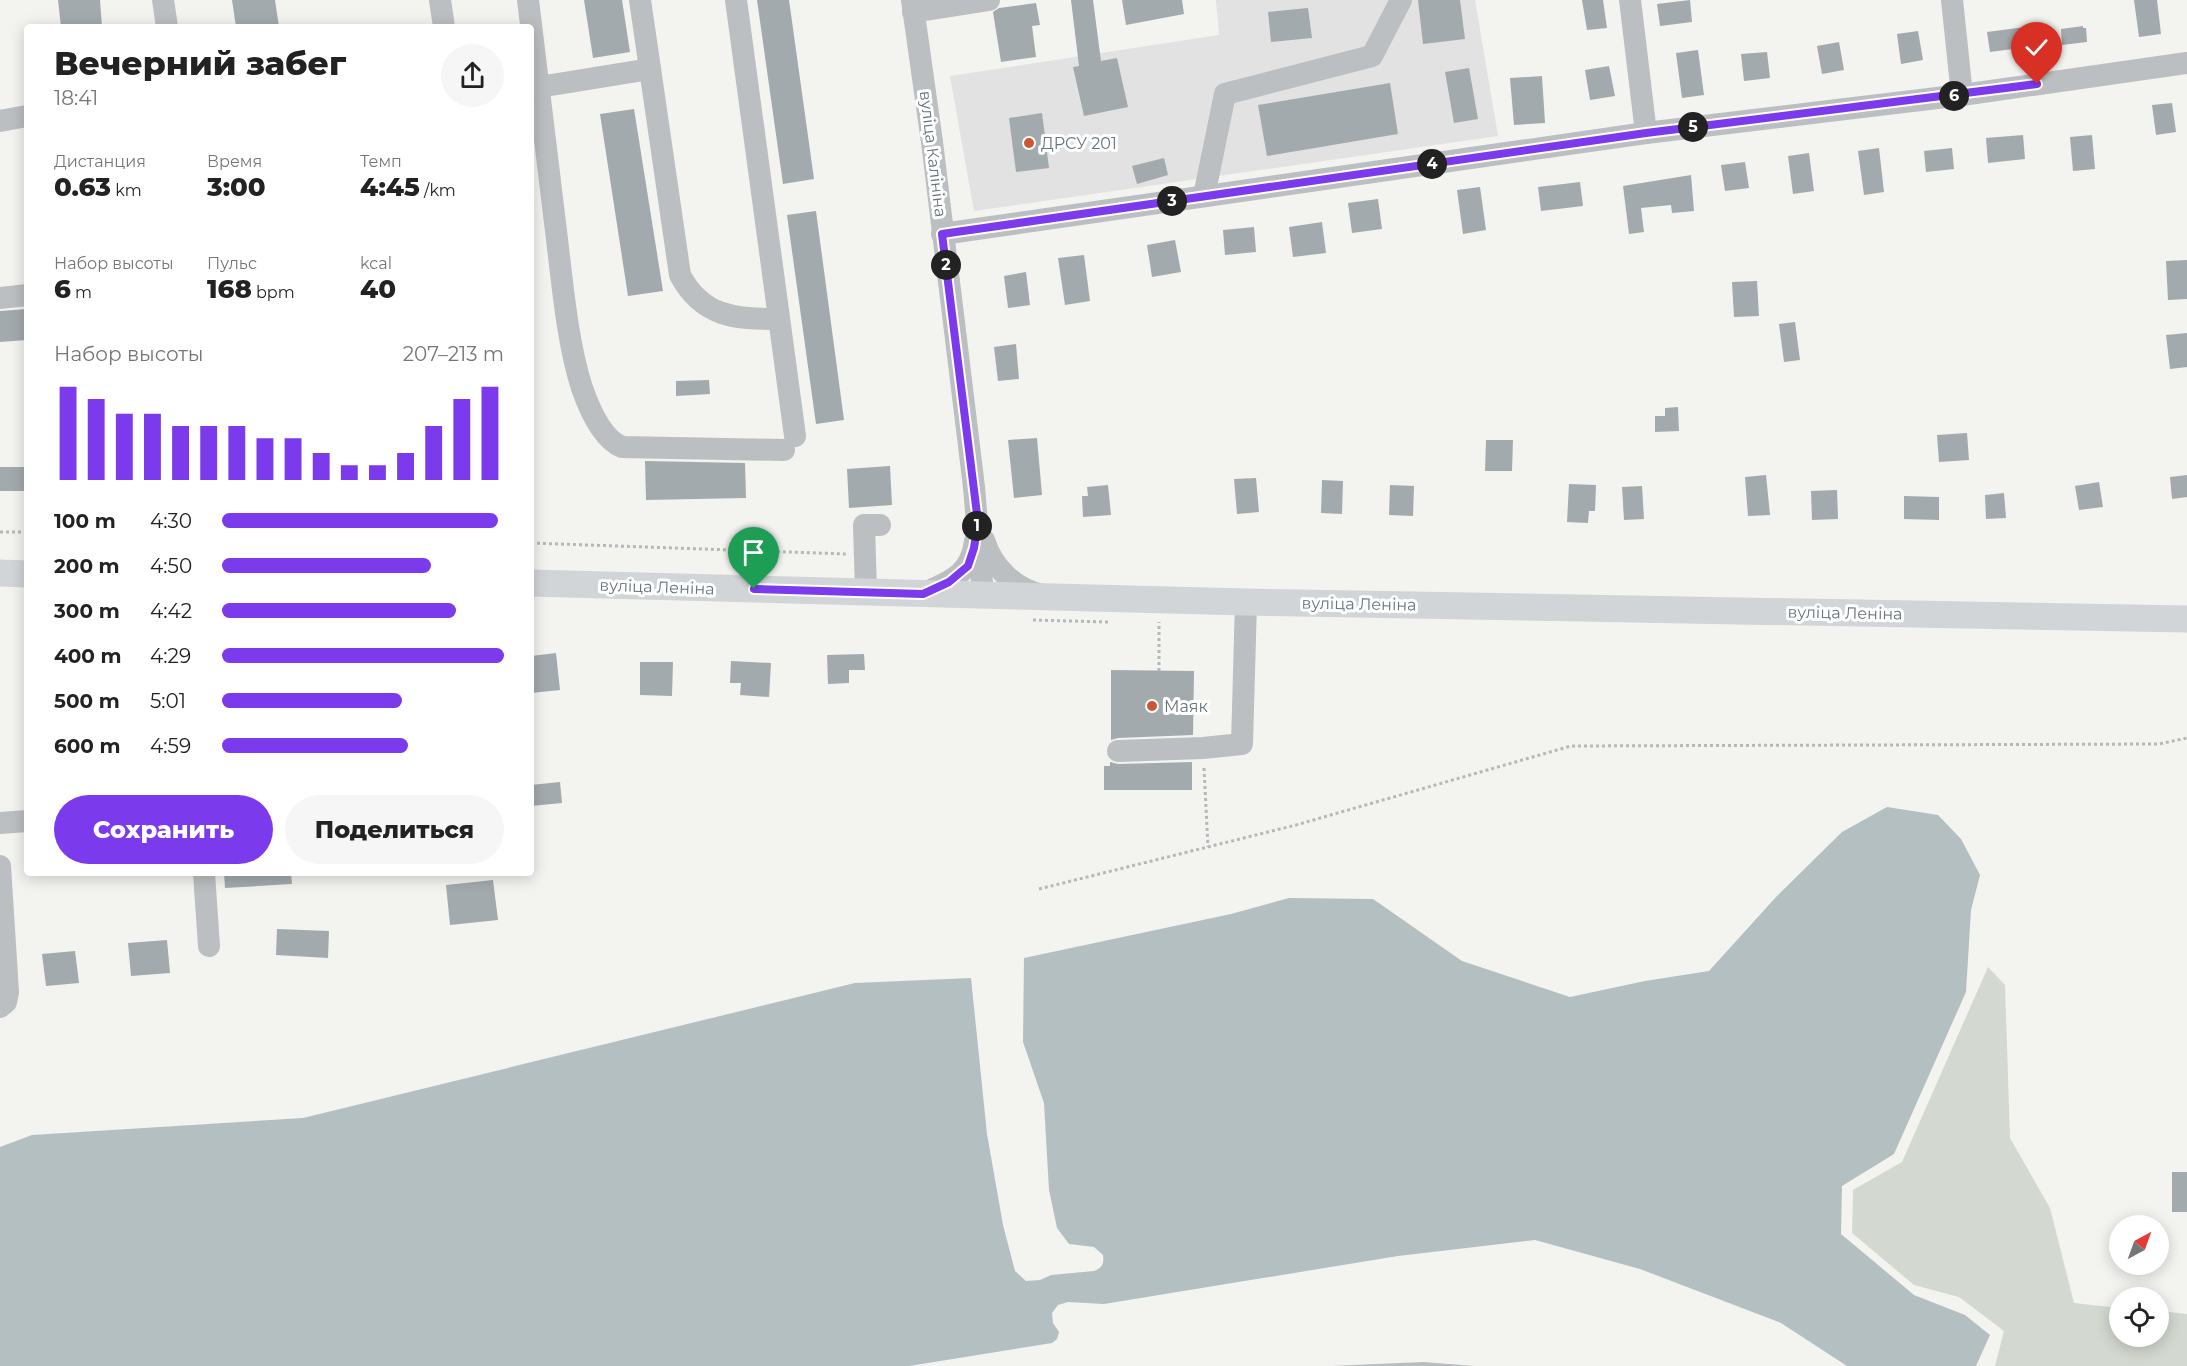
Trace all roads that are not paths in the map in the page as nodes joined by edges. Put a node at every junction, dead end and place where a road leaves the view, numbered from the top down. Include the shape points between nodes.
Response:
1 (163, 0) edge
2 (440, 0) edge
3 (528, 0) edge
4 (640, 0) edge
5 (736, 0) edge
6 (989, 0) edge
7 (1401, 0) edge
8 (1630, 0) edge
9 (1952, 0) edge
10 (912, 6) edge
11 (167, 24) edge
12 (444, 24) edge
13 (531, 24) edge
14 (534, 47) edge
15 (2187, 63) edge
16 (650, 69) junction
17 (539, 87) junction
18 (1962, 95) junction
19 (24, 117) edge
20 (0, 121) edge
21 (1646, 133) junction
22 (1203, 196) junction
23 (942, 234) junction
24 (24, 296) edge
25 (0, 298) edge
26 (779, 319) junction
27 (978, 522) junction
28 (880, 525) dead end
29 (0, 573) edge
30 (24, 574) edge
31 (534, 584) edge
32 (866, 592) junction
33 (923, 594) junction
34 (983, 595) junction
35 (1049, 596) junction
36 (1246, 602) junction
37 (2187, 619) edge
38 (1118, 751) dead end
39 (24, 821) edge
40 (0, 823) edge
41 (0, 866) edge
42 (204, 876) edge
43 (209, 946) dead end
44 (0, 1007) edge

1 - 11 street
2 - 12 street
3 - 13 street
4 - 16 street
5 - 26 street
6 - 10 street
7 - 22 street via 1372,56 1225,94
8 - 21 street
9 - 18 street
10 - 23 street, вуліца Калініна
14 - 17 street
15 - 18 street
16 - 17 street
16 - 26 street via 680,275 687,290 718,312 750,319
17 - 26 street via 573,352 582,389 609,439 622,447 789,443
18 - 21 street
19 - 20 street
21 - 22 street
22 - 23 street
23 - 27 street, вуліца Калініна
24 - 25 street
27 - 33 street via 968,566 949,582
27 - 34 street, вуліца Калініна
27 - 35 street via 998,569 1033,592
28 - 32 street via 864,525
29 - 30 main road
31 - 32 main road, вуліца Леніна
32 - 33 main road, вуліца Леніна
33 - 34 main road, вуліца Леніна
34 - 35 main road, вуліца Леніна
35 - 36 main road, вуліца Леніна
36 - 37 main road, вуліца Леніна
36 - 38 street via 1242,744
39 - 40 street
41 - 44 street via 8,992
42 - 43 street

